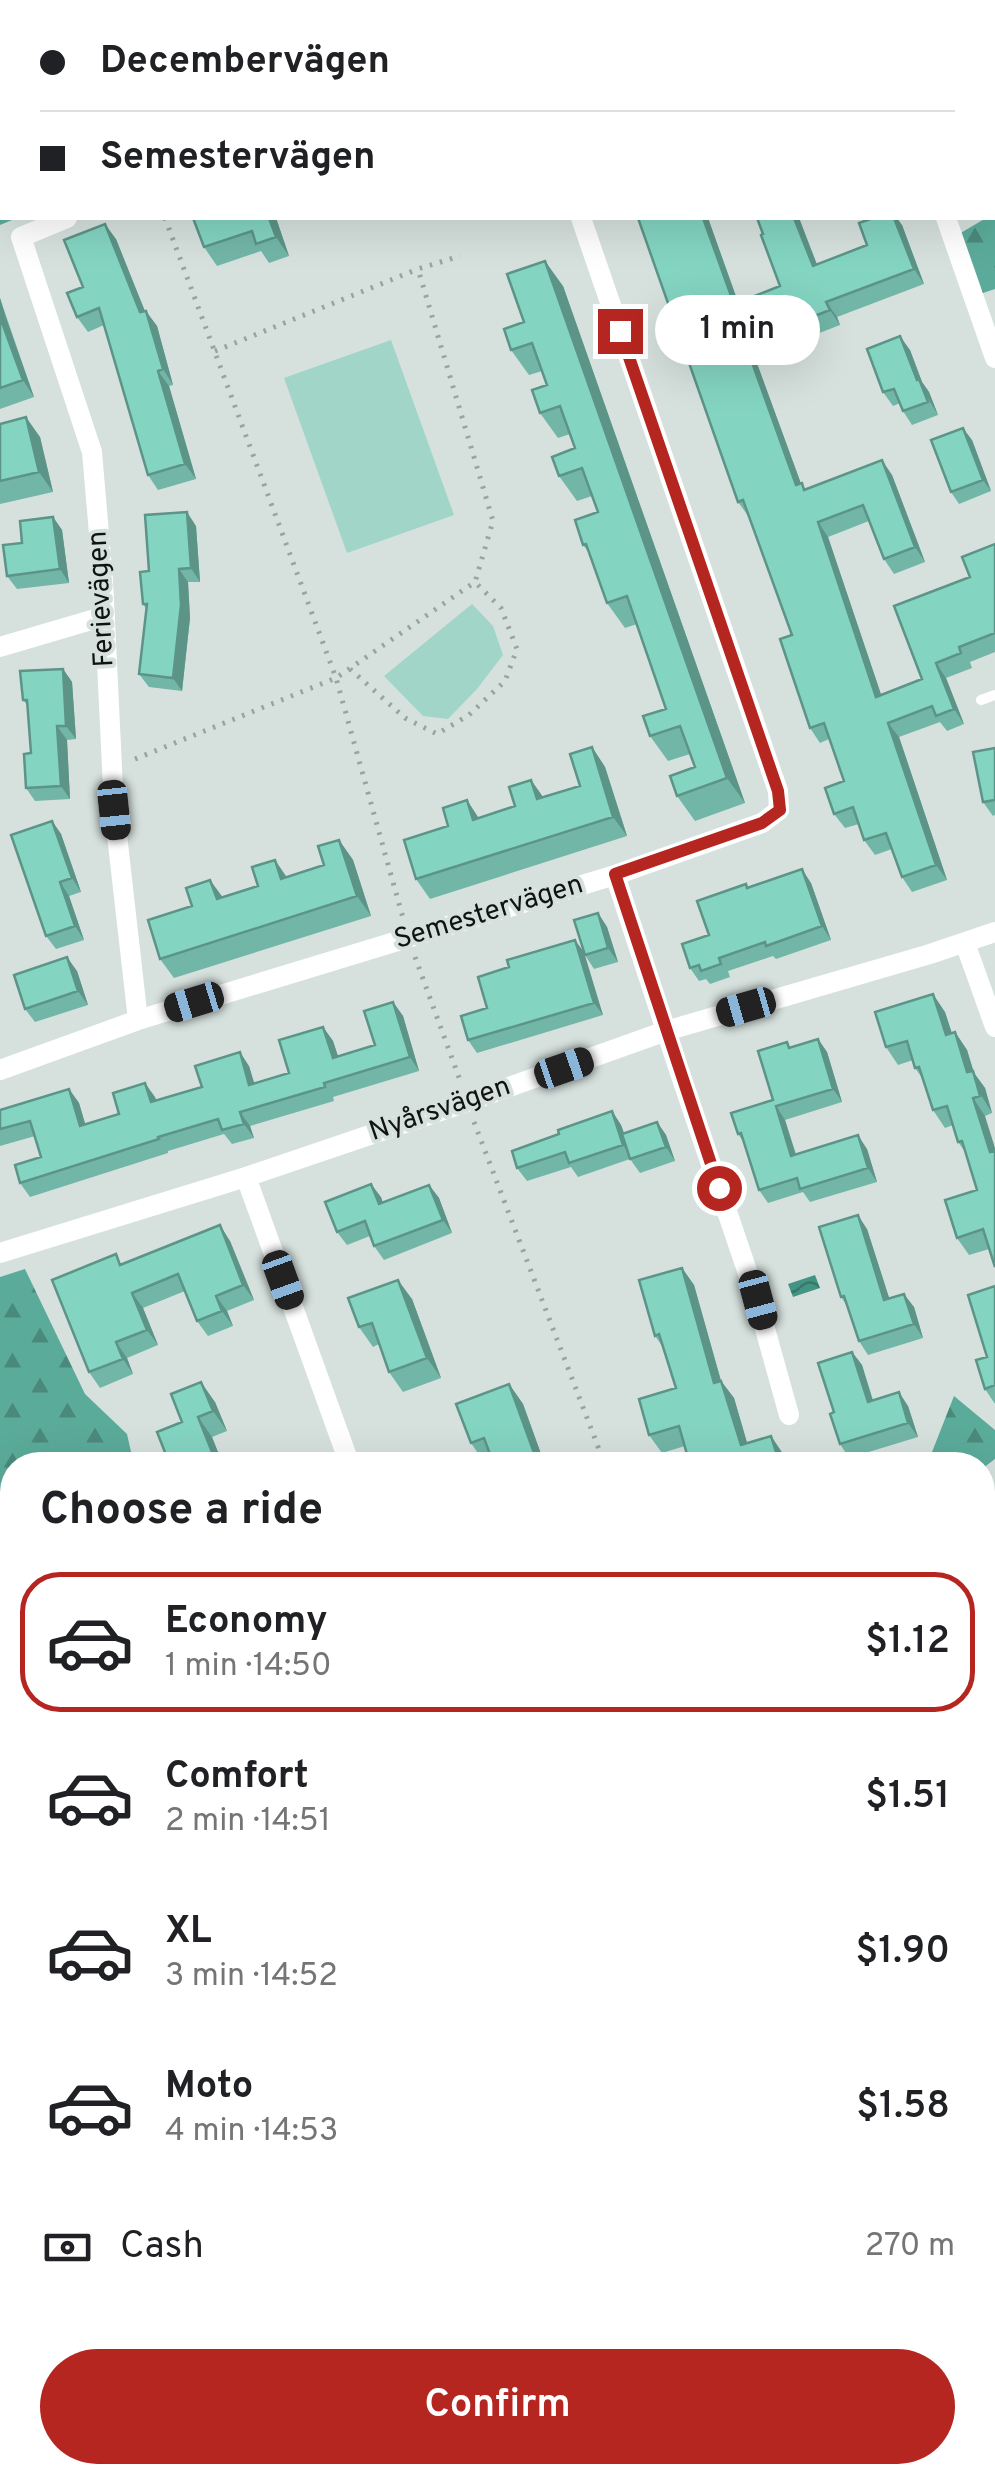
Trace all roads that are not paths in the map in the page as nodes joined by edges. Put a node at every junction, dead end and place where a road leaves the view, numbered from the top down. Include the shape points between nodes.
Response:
1 (61, 220) edge
2 (582, 220) edge
3 (947, 220) edge
4 (995, 358) edge
5 (105, 616) junction
6 (0, 647) edge
7 (995, 694) edge
8 (981, 700) dead end
9 (615, 874) junction
10 (995, 932) edge
11 (965, 942) junction
12 (138, 1020) junction
13 (995, 1027) edge
14 (666, 1031) junction
15 (0, 1070) edge
16 (246, 1177) junction
17 (0, 1253) edge
18 (789, 1415) dead end
19 (345, 1452) edge

1 - 5 street, Ferievägen via 21,237 92,452
2 - 9 street, Semestervägen via 780,810 762,823
3 - 4 street
5 - 6 street
5 - 12 street, Ferievägen via 110,768
7 - 8 lane
9 - 12 street, Semestervägen
9 - 14 street
10 - 11 street, Nyårsvägen
11 - 13 street
11 - 14 street, Nyårsvägen
12 - 15 street, Semestervägen
14 - 16 street, Nyårsvägen
14 - 18 street via 758,1300
16 - 17 street, Nyårsvägen
16 - 19 street

